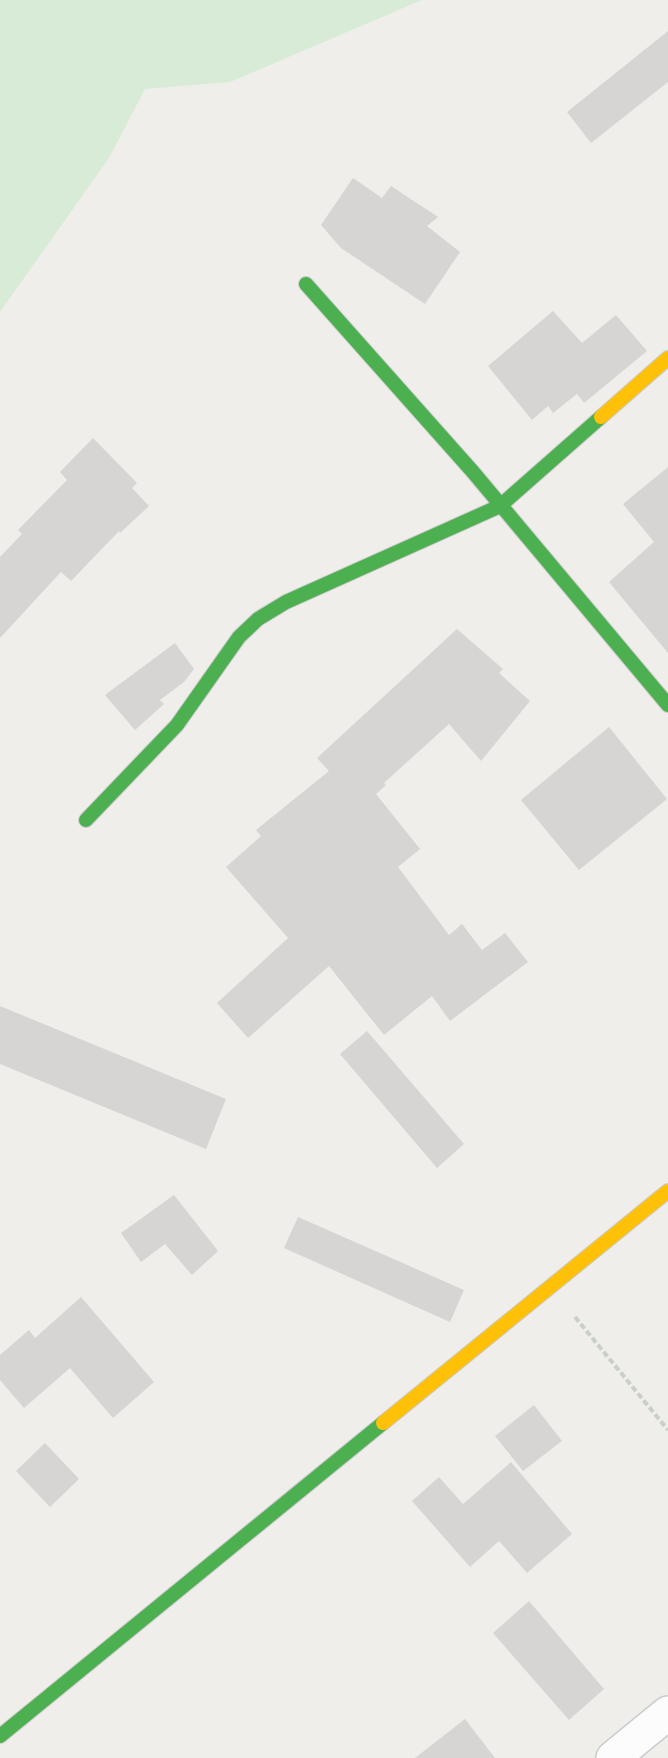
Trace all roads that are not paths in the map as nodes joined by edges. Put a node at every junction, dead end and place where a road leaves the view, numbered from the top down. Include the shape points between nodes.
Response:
1 (306, 284) dead end
2 (668, 358) edge
3 (500, 506) junction
4 (668, 705) edge
5 (86, 820) dead end
6 (668, 1191) edge
7 (668, 1713) edge
8 (0, 1736) edge
9 (613, 1758) edge

1 - 3 street
2 - 3 street
3 - 4 street
3 - 5 street via 286,602 258,619 239,637 177,725
6 - 8 street
7 - 9 street

